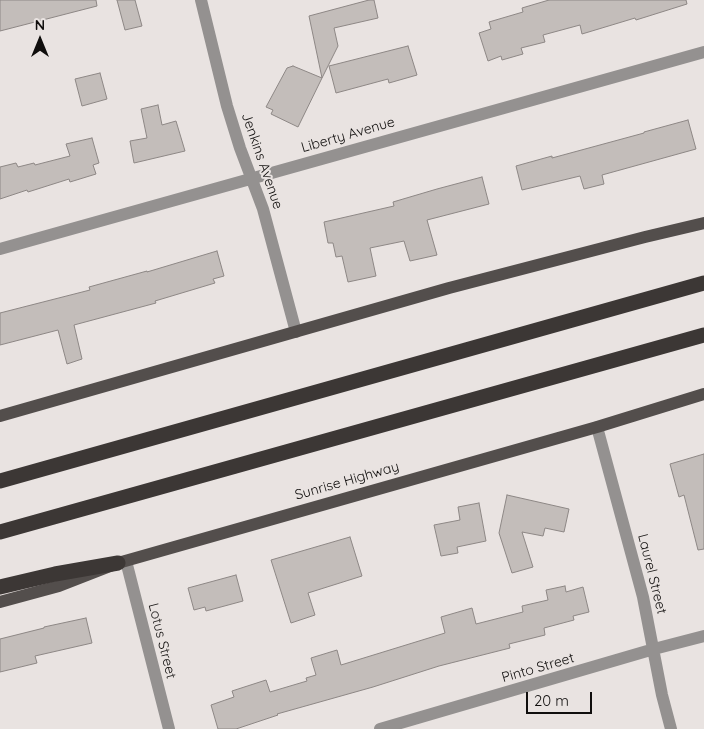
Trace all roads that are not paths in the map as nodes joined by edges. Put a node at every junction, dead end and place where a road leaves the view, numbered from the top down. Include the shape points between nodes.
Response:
1 (201, 0) edge
2 (704, 52) edge
3 (251, 178) junction
4 (704, 223) edge
5 (0, 249) edge
6 (704, 283) edge
7 (296, 332) junction
8 (704, 335) edge
9 (704, 394) edge
10 (0, 416) edge
11 (598, 427) junction
12 (0, 481) edge
13 (0, 532) edge
14 (122, 562) junction
15 (0, 587) edge
16 (0, 602) edge
17 (704, 636) edge
18 (654, 649) junction
19 (421, 723) edge
20 (169, 729) edge
21 (380, 729) edge
22 (671, 729) edge

1 - 3 street, Jenkins Avenue via 227,106
2 - 3 street, Liberty Avenue
3 - 5 street, Liberty Avenue
3 - 7 street, Jenkins Avenue via 263,209
4 - 7 main road via 458,286
6 - 12 highway
7 - 10 main road
8 - 13 highway
9 - 11 main road, Sunrise Highway
11 - 14 main road, Sunrise Highway
11 - 18 street, Laurel Street via 644,597
14 - 15 highway
14 - 16 main road, Sunrise Highway via 59,586
14 - 20 street, Lotus Street
17 - 18 street, Pinto Street
18 - 19 street, Pinto Street
18 - 22 street, Laurel Street
19 - 21 street, Pinto Street

